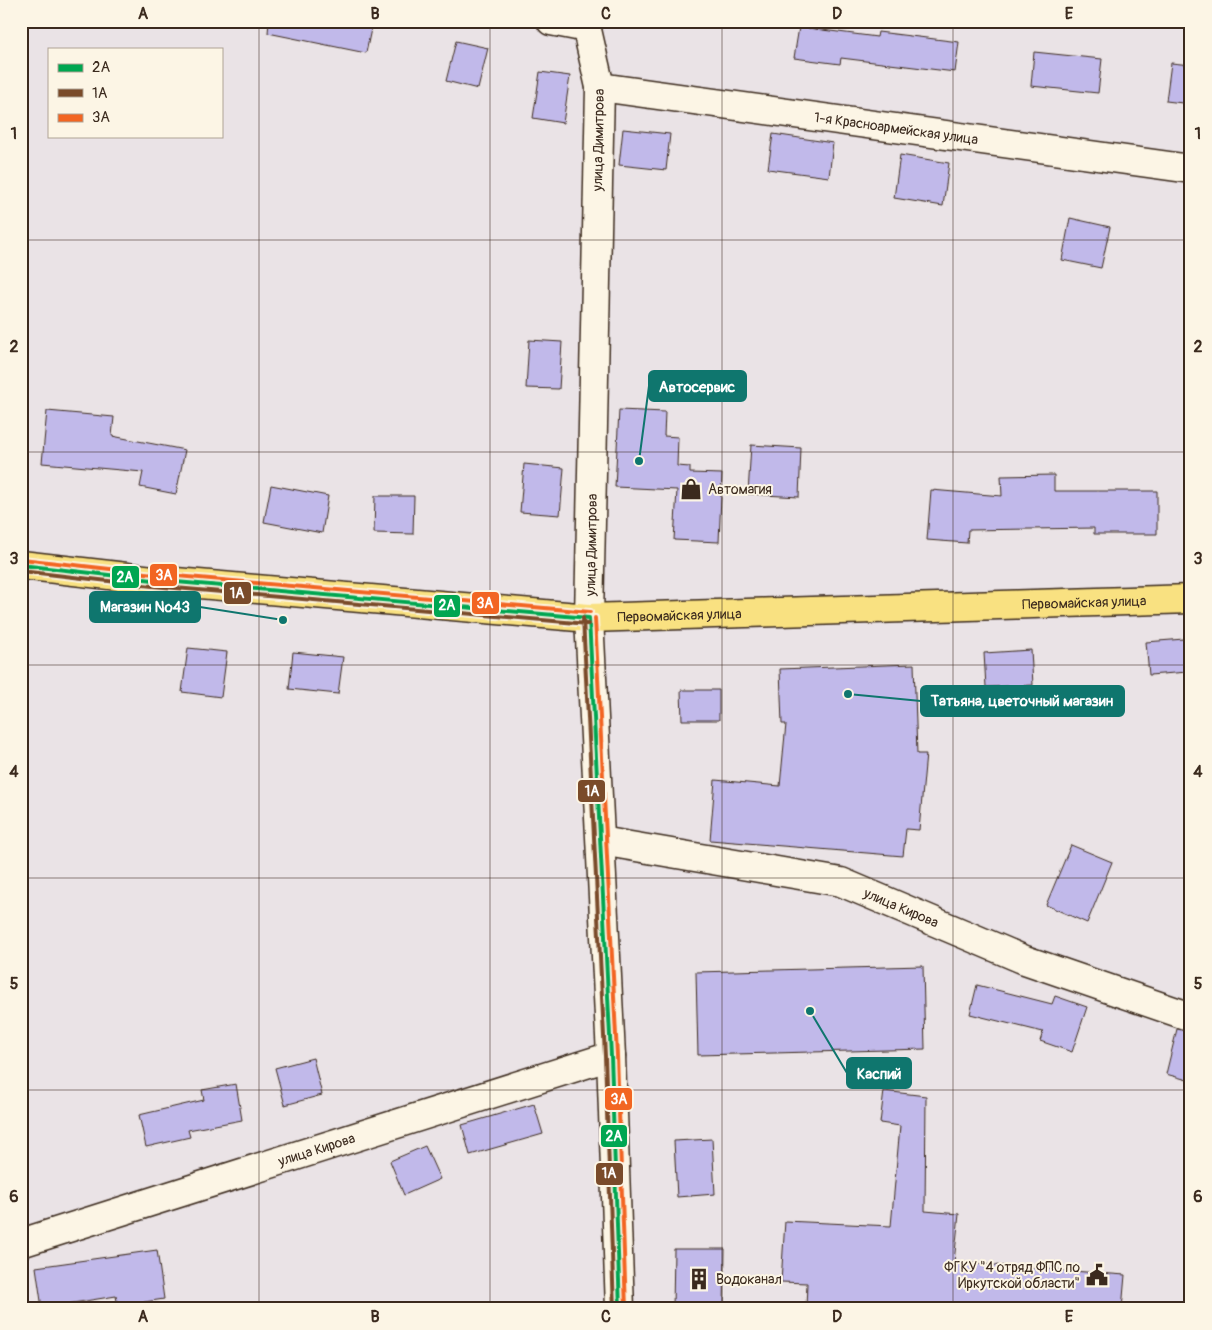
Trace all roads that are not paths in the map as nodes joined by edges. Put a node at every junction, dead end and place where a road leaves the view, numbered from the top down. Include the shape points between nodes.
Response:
1 (551, 21) edge
2 (586, 25) edge
3 (600, 87) junction
4 (1191, 169) edge
5 (21, 565) edge
6 (1191, 599) edge
7 (589, 618) junction
8 (601, 841) junction
9 (1191, 1016) edge
10 (611, 1056) junction
11 (21, 1242) edge
12 (620, 1309) edge

1 - 2 street
2 - 3 street, улица Димитрова
3 - 4 street, 1-я Красноармейская улица
3 - 7 street, улица Димитрова
5 - 7 main road, Первомайская улица via 153,580
6 - 7 main road, Первомайская улица
7 - 8 street, улица Димитрова
8 - 9 street, улица Кирова via 841,882 1025,960
8 - 10 street, улица Димитрова
10 - 11 street, улица Кирова
10 - 12 street, улица Димитрова

